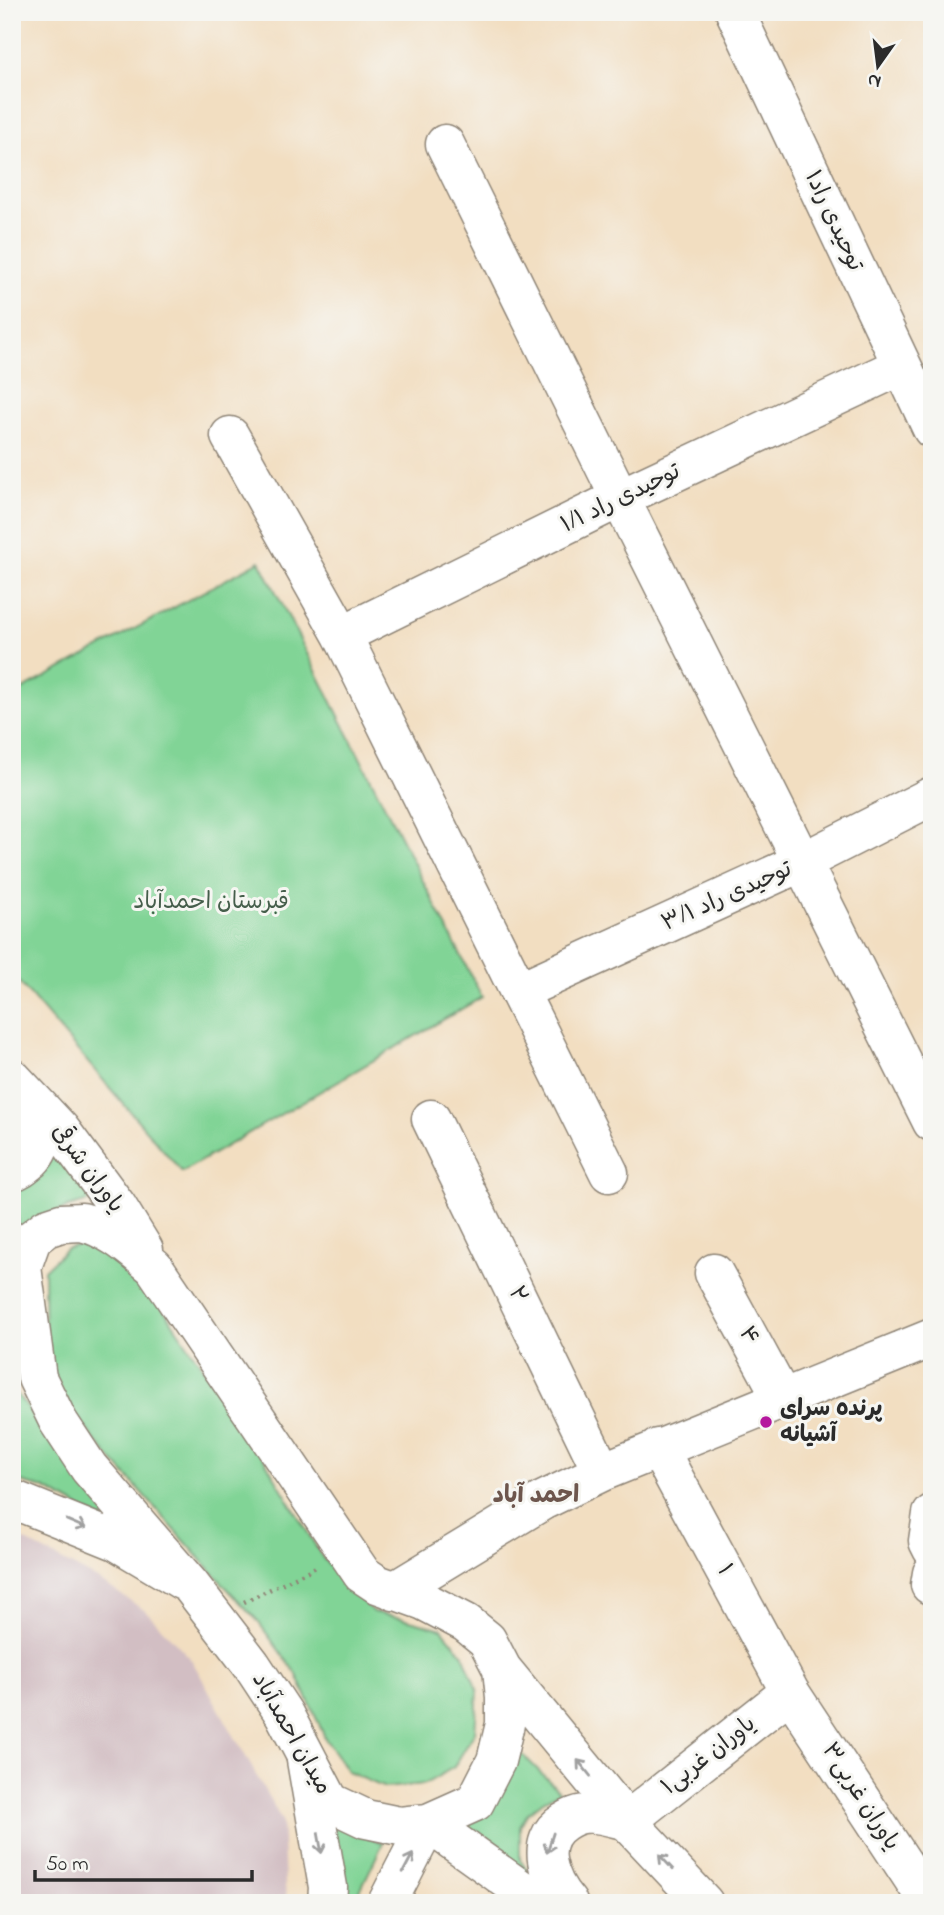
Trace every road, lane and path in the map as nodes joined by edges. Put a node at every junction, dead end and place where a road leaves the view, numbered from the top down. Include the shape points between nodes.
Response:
1 (735, 12) edge
2 (445, 144) dead end
3 (901, 366) junction
4 (932, 429) edge
5 (230, 436) dead end
6 (620, 498) junction
7 (342, 635) junction
8 (932, 796) edge
9 (802, 862) junction
10 (519, 991) junction
11 (16, 1082) edge
12 (431, 1119) dead end
13 (932, 1122) edge
14 (12, 1172) edge
15 (609, 1173) dead end
16 (12, 1243) edge
17 (154, 1267) junction
18 (714, 1273) dead end
19 (18, 1293) edge
20 (932, 1338) edge
21 (782, 1398) junction
22 (658, 1448) junction
23 (602, 1472) junction
24 (12, 1499) edge
25 (932, 1514) edge
26 (347, 1551) junction
27 (931, 1569) edge
28 (191, 1586) junction
29 (394, 1591) junction
30 (215, 1617) junction
31 (502, 1668) junction
32 (790, 1692) junction
33 (304, 1751) junction
34 (627, 1821) junction
35 (428, 1823) junction
36 (327, 1903) edge
37 (387, 1903) edge
38 (540, 1903) edge
39 (568, 1903) edge
40 (704, 1903) edge
41 (929, 1903) edge

1 - 3 street, توحیدی راد۱
2 - 6 street
3 - 4 street, توحیدی راد۱
3 - 6 street, ۱/۱ توحیدی راد
5 - 7 street
6 - 7 street, ۱/۱ توحیدی راد
6 - 9 street
7 - 10 street
8 - 9 street, ۳/۱ توحیدی راد
9 - 10 street, ۳/۱ توحیدی راد
9 - 13 street
10 - 15 street
11 - 14 street via 42,1137 35,1156
11 - 17 street, یاوران شرقی via 68,1140 117,1206
12 - 23 street, ۲
16 - 19 street
17 - 19 street, میدان احمدآباد via 98,1226 61,1223 32,1239
17 - 26 street, میدان احمدآباد
18 - 21 street, ۴
19 - 28 street, میدان احمدآباد via 37,1378 58,1421 89,1468
20 - 21 street
21 - 22 street
22 - 23 street
22 - 32 street, ۱
23 - 29 street via 542,1501
24 -> 28 street via 116,1541
25 - 27 street via 928,1541
26 - 29 street, میدان احمدآباد via 362,1574
26 - 30 path
28 - 30 street, میدان احمدآباد
29 - 31 street, میدان احمدآباد via 466,1623 486,1640
30 - 33 street, میدان احمدآباد via 251,1664
34 -> 31 street
31 - 35 street, میدان احمدآباد via 505,1724 496,1761 475,1802
32 - 34 street, یاوران غربی۱
32 - 41 street, یاوران غربی۳
33 - 35 street, میدان احمدآباد via 330,1802 366,1819 400,1826
33 -> 36 street
34 -> 39 street via 587,1813 559,1825 549,1838 546,1852 552,1880
40 -> 34 street
37 -> 35 street
35 - 38 street

